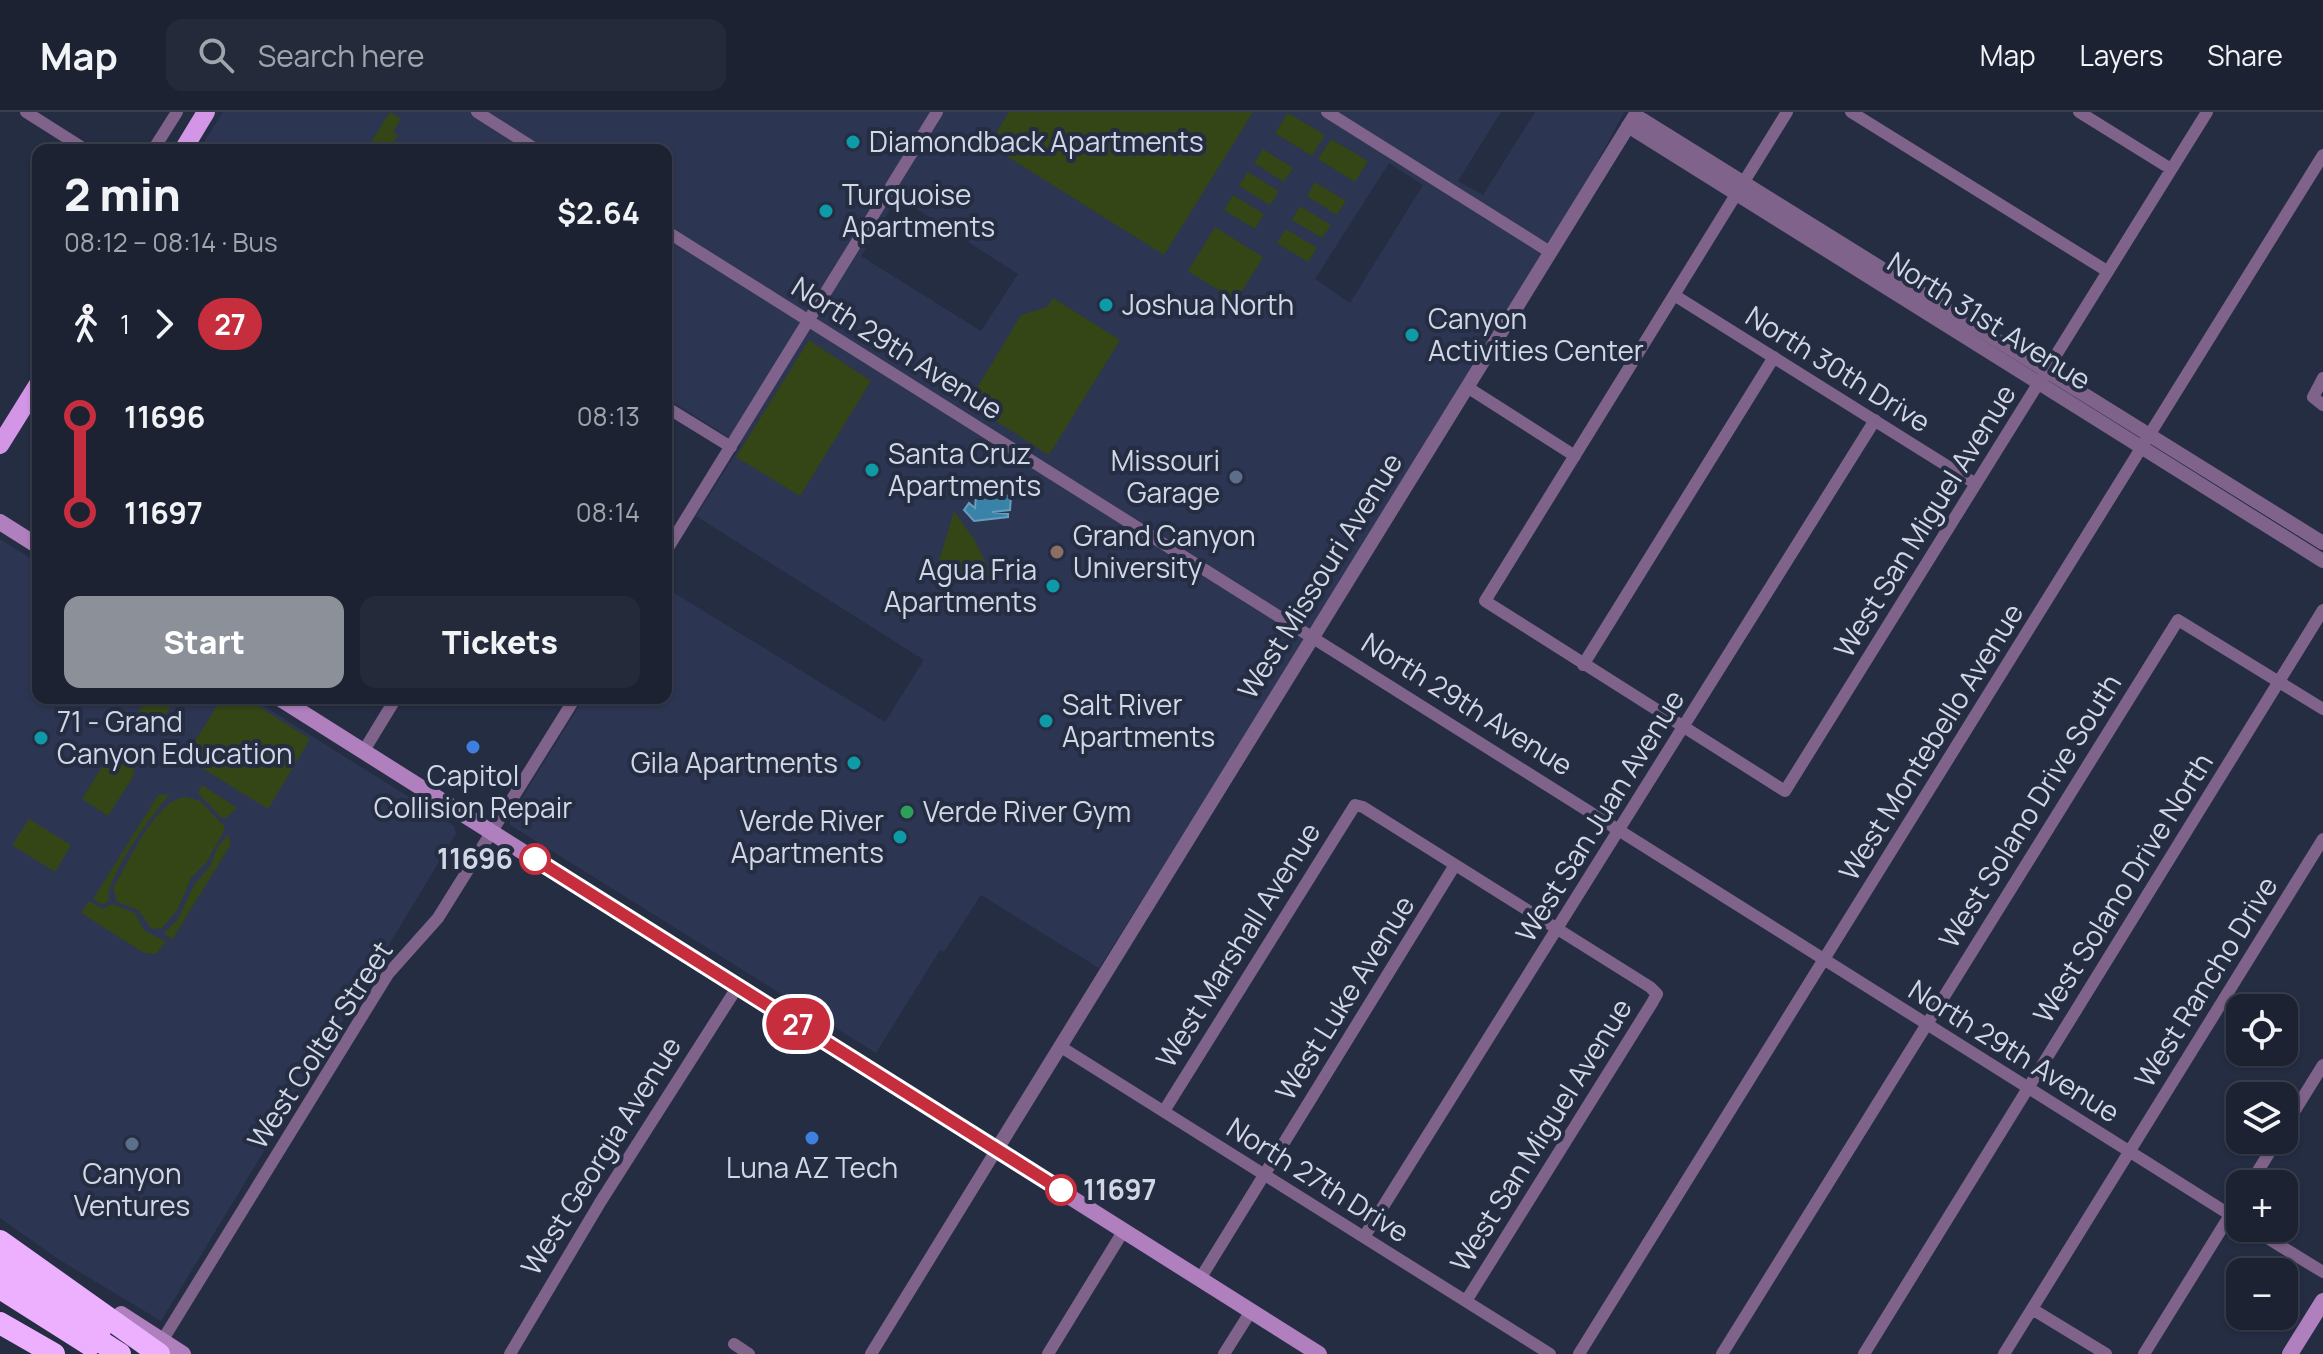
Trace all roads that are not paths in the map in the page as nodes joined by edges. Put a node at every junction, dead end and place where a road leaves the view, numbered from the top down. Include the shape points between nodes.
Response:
1 (177, 112) edge
2 (206, 112) edge
3 (477, 112) edge
4 (937, 112) edge
5 (1327, 112) edge
6 (1787, 112) edge
7 (1851, 112) edge
8 (2079, 112) edge
9 (2207, 112) edge
10 (33, 114) edge
11 (1633, 118) edge
12 (77, 144) edge
13 (157, 144) edge
14 (187, 144) edge
15 (528, 144) edge
16 (2323, 155) edge
17 (2171, 169) junction
18 (1740, 188) junction
19 (672, 235) edge
20 (1550, 252) junction
21 (2107, 271) junction
22 (1674, 295) junction
23 (809, 320) junction
24 (1774, 357) junction
25 (2042, 378) junction
26 (2323, 378) edge
27 (1467, 387) junction
28 (32, 394) edge
29 (2318, 401) edge
30 (672, 411) edge
31 (1875, 420) junction
32 (2146, 442) junction
33 (0, 445) edge
34 (731, 447) junction
35 (1575, 456) junction
36 (1976, 484) junction
37 (0, 522) edge
38 (672, 541) edge
39 (32, 542) edge
40 (2323, 543) edge
41 (2323, 561) edge
42 (2323, 610) edge
43 (1314, 636) junction
44 (1583, 665) junction
45 (2279, 681) junction
46 (288, 704) edge
47 (392, 704) edge
48 (571, 704) edge
49 (2323, 709) edge
50 (1682, 727) junction
51 (363, 752) junction
52 (1620, 829) junction
53 (492, 831) junction
54 (2323, 839) edge
55 (1455, 865) junction
56 (1559, 930) junction
57 (1825, 959) junction
58 (738, 986) junction
59 (1927, 1024) junction
60 (1061, 1047) junction
61 (2323, 1065) edge
62 (2028, 1087) junction
63 (2298, 1105) edge
64 (1164, 1111) junction
65 (997, 1149) junction
66 (2129, 1151) junction
67 (1265, 1174) junction
68 (2226, 1212) edge
69 (0, 1229) edge
70 (1124, 1230) junction
71 (2226, 1231) edge
72 (1364, 1237) junction
73 (0, 1241) edge
74 (2274, 1242) edge
75 (0, 1265) edge
76 (2323, 1272) edge
77 (0, 1278) edge
78 (1200, 1279) junction
79 (0, 1288) edge
80 (1466, 1301) junction
81 (2323, 1301) edge
82 (0, 1302) edge
83 (2032, 1309) junction
84 (1251, 1311) junction
85 (0, 1323) edge
86 (0, 1335) edge
87 (734, 1344) dead end
88 (161, 1347) edge
89 (36, 1354) edge
90 (54, 1354) edge
91 (81, 1354) edge
92 (104, 1354) edge
93 (120, 1354) edge
94 (138, 1354) edge
95 (183, 1354) edge
96 (510, 1354) edge
97 (749, 1354) edge
98 (871, 1354) edge
99 (1048, 1354) edge
100 (1224, 1354) edge
101 (1319, 1354) edge
102 (1550, 1354) edge
103 (1579, 1354) edge
104 (1722, 1354) edge
105 (1864, 1354) edge
106 (2004, 1354) edge
107 (2106, 1354) edge
108 (2144, 1354) edge
109 (2290, 1354) edge

1 - 13 street
2 - 14 main road
3 - 15 street
4 - 23 street
5 - 20 street
6 - 18 street
7 - 21 street
8 - 17 street
9 - 17 street, West San Miguel Avenue
10 - 12 street
11 - 18 street, North 31st Avenue
11 - 20 street, West Missouri Avenue
16 - 32 street, West Montebello Avenue
17 - 21 street, West San Miguel Avenue
18 - 22 street
18 - 25 street, North 31st Avenue
19 - 23 street, North 29th Avenue
20 - 27 street, West Missouri Avenue
21 - 25 street, West San Miguel Avenue
22 - 24 street, North 30th Drive
22 - 35 street
23 - 34 street
23 - 43 street, North 29th Avenue
24 - 31 street, North 30th Drive
24 - 44 street
25 - 32 street, North 31st Avenue
25 - 36 street, West San Miguel Avenue
26 - 29 street
27 - 35 street
27 - 43 street, West Missouri Avenue
28 - 33 main road
30 - 34 street
31 - 36 street, North 30th Drive
31 - 50 street, West San Juan Avenue
32 - 40 street, North 31st Avenue
32 - 41 street, North 31st Avenue
32 - 57 street, West Montebello Avenue
34 - 38 street
35 - 44 street via 1485,601
36 - 50 street, West San Miguel Avenue via 1785,791
37 - 39 main road
42 - 45 street, West Solano Drive North
43 - 52 street, North 29th Avenue
43 - 60 street, West Missouri Avenue
44 - 50 street
45 - 49 street
45 - 59 street, West Solano Drive South via 2178,620
45 - 62 street, West Solano Drive North
46 - 51 main road
47 - 51 street
48 - 53 street, West Colter Street
50 - 52 street, West San Juan Avenue
51 - 53 main road
52 - 56 street, West San Juan Avenue
52 - 57 street, North 29th Avenue
53 - 58 main road
53 - 88 street, West Colter Street via 438,918 388,974
54 - 66 street, West Rancho Drive
55 - 56 street
55 - 64 street, West Marshall Avenue via 1355,805
55 - 67 street, West Luke Avenue
56 - 72 street, West San Juan Avenue
56 - 80 street, West San Miguel Avenue via 1657,994
57 - 59 street, North 29th Avenue
57 - 103 street, West Montebello Avenue
58 - 65 main road
58 - 96 street, West Georgia Avenue
59 - 62 street, North 29th Avenue
59 - 104 street, West Solano Drive South
60 - 64 street, North 27th Drive
60 - 65 street, West Missouri Avenue
61 - 63 street
62 - 66 street, North 29th Avenue
62 - 105 street, West Solano Drive North
64 - 67 street, North 27th Drive
65 - 70 main road
65 - 98 street, West Missouri Avenue
66 - 68 street, North 29th Avenue
66 - 83 street, West Rancho Drive
67 - 72 street, North 27th Drive
67 - 78 street, West Luke Avenue
69 - 88 main road
70 - 78 main road
70 - 99 street
71 - 108 street
72 - 80 street, North 27th Drive
73 - 88 highway
74 - 76 street
75 - 94 highway
77 - 93 highway
78 - 84 main road
79 - 92 highway
80 - 102 street, North 27th Drive
81 - 109 main road
82 - 91 highway
83 - 106 street, West Rancho Drive
83 - 107 street
84 - 100 street
84 - 101 main road
85 - 90 highway
86 - 89 main road
87 - 97 street
88 - 95 main road

